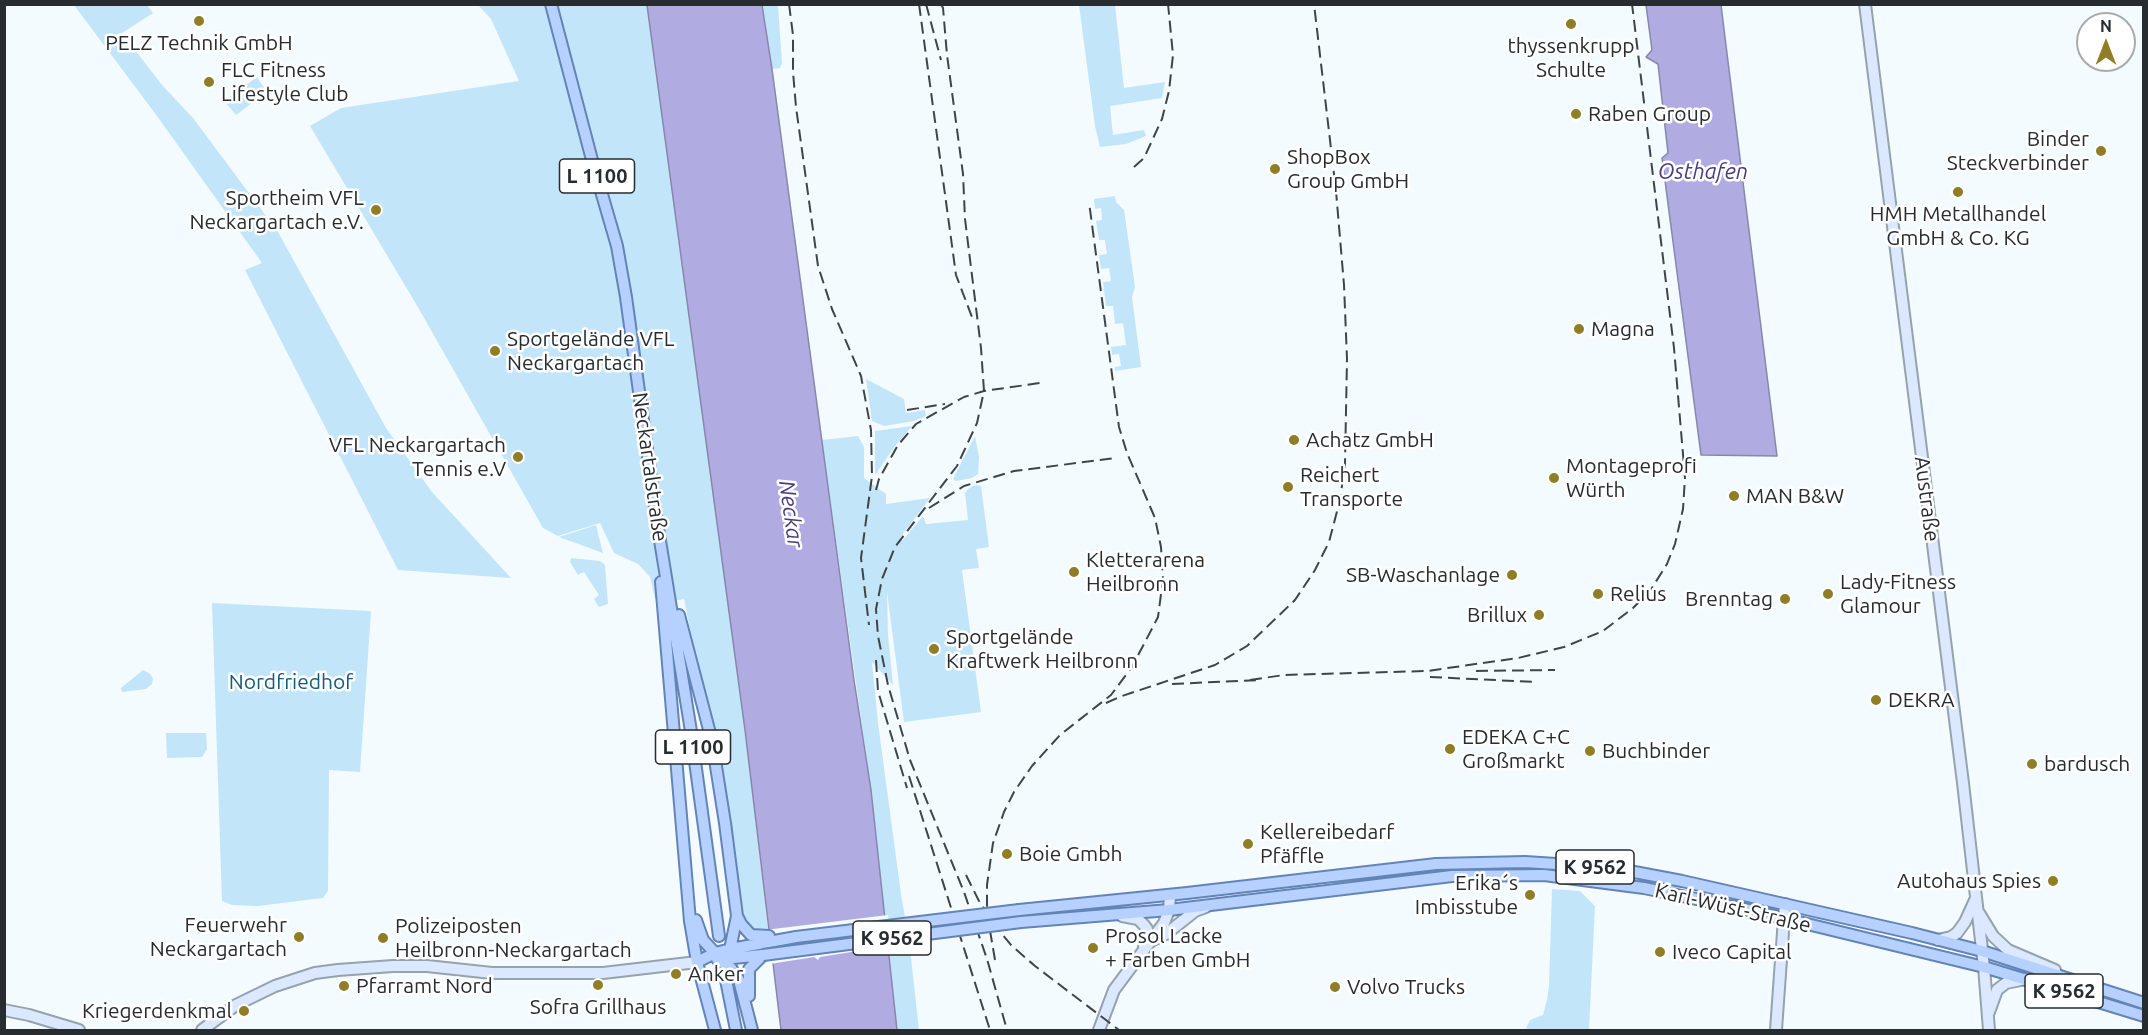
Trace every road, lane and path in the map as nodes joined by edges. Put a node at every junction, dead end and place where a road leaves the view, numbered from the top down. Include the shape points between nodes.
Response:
1 (551, 4) edge
2 (1865, 4) edge
3 (657, 522) junction
4 (663, 559) junction
5 (685, 850) junction
6 (1170, 895) junction
7 (1976, 898) junction
8 (1785, 904) junction
9 (1211, 905) junction
10 (1169, 910) junction
11 (1977, 910) junction
12 (1115, 914) junction
13 (737, 916) junction
14 (1784, 919) junction
15 (719, 936) dead end
16 (761, 940) junction
17 (1938, 940) junction
18 (1151, 941) junction
19 (1982, 951) junction
20 (723, 955) junction
21 (763, 955) junction
22 (1140, 955) junction
23 (700, 960) junction
24 (1984, 967) junction
25 (725, 975) dead end
26 (2026, 979) junction
27 (2082, 982) junction
28 (2144, 1003) edge
29 (4, 1010) edge
30 (1988, 1015) junction
31 (2144, 1016) edge
32 (80, 1030) edge
33 (202, 1030) edge
34 (715, 1030) edge
35 (736, 1030) edge
36 (753, 1030) edge
37 (1099, 1030) edge
38 (1776, 1030) edge
39 (1989, 1030) edge

1 - 3 main road, Neckartalstraße / L 1100 via 617,246
2 - 7 main road, Austraße
3 - 4 main road, Neckartalstraße / L 1100
3 - 5 main road
4 - 13 main road via 712,741
4 - 15 main road, Neckartalstraße / L 1100
5 - 20 main road via 696,923 703,940
5 - 23 main road via 690,921
6 - 8 main road, Karl-Wüst-Straße / K 9562 via 1436,864 1525,862 1629,871
6 - 10 main road
6 - 16 main road, K 9562, bridge
7 - 11 main road, Austraße
7 - 17 main road via 1957,933
8 - 14 main road
8 - 17 main road, Karl-Wüst-Straße / K 9562
9 - 10 main road, Karl-Wüst-Straße / K 9562
9 - 14 main road, Karl-Wüst-Straße / K 9562 via 1440,877 1537,875 1644,888
9 - 18 main road via 1195,910
10 - 12 main road, K 9562
10 - 18 main road
11 - 19 main road, Austraße
11 - 27 main road via 1997,941 2008,950
12 - 21 main road, K 9562, bridge
12 - 22 main road via 1138,919 1147,929
13 - 16 main road via 751,935
13 - 20 main road
14 - 24 main road, Karl-Wüst-Straße / K 9562
14 - 38 main road
16 - 20 main road, K 9562
17 - 19 main road, Karl-Wüst-Straße / K 9562
18 - 22 main road
19 - 24 main road, Austraße
19 - 27 main road, Karl-Wüst-Straße / K 9562
20 - 21 main road, K 9562
20 - 23 main road, K 9562
20 - 36 main road via 739,980
21 - 36 main road via 748,975
22 - 37 main road via 1110,996
23 - 33 main road, K 9562 via 603,973 492,973 427,966 338,970 275,986 236,1005
23 - 34 main road
24 - 26 main road, Karl-Wüst-Straße / K 9562
24 - 30 main road, Austraße
25 - 35 main road
26 - 30 main road via 2006,983 1997,990
26 - 31 main road, Karl-Wüst-Straße / K 9562
27 - 28 main road, Karl-Wüst-Straße / K 9562
29 - 32 main road
30 - 39 main road, Austraße

